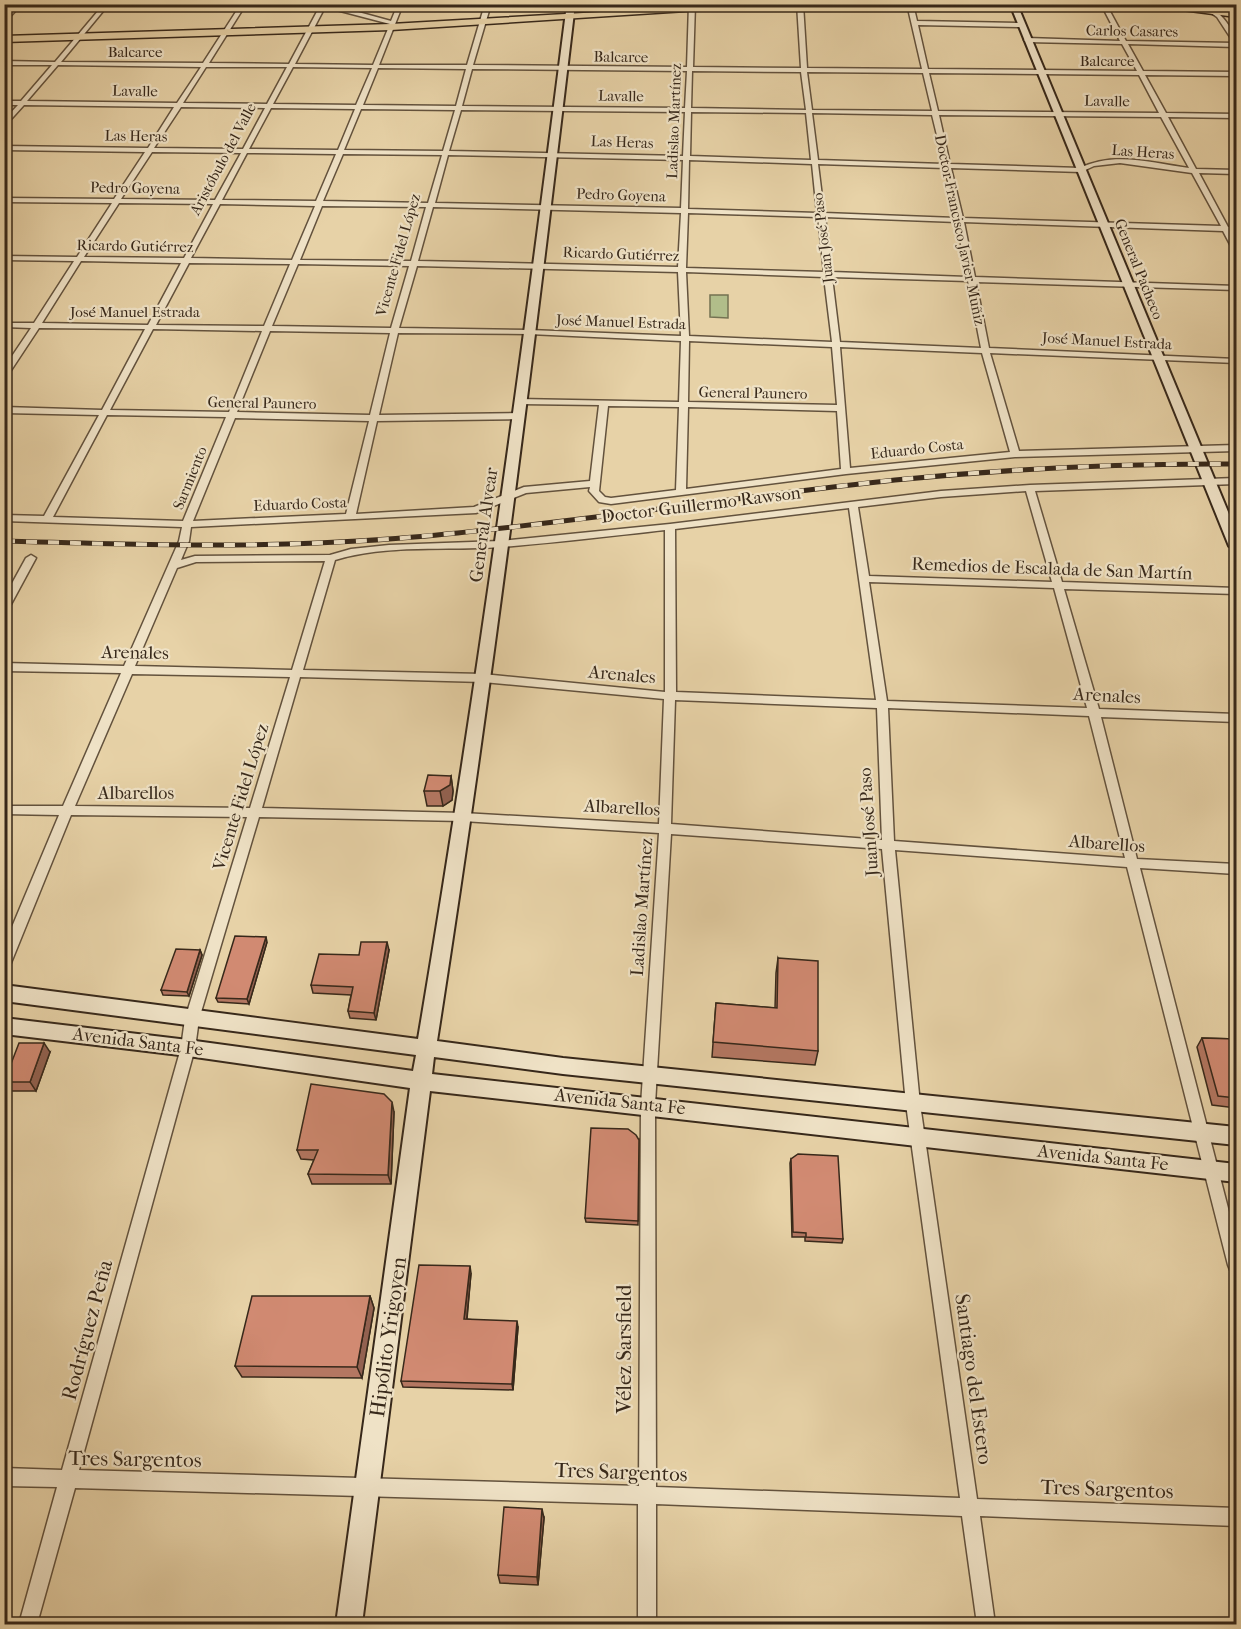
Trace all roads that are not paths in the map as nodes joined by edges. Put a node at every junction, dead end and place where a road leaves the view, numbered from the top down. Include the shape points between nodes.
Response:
1 (20, 4) edge
2 (107, 4) edge
3 (244, 4) edge
4 (401, 4) edge
5 (488, 4) edge
6 (571, 4) edge
7 (793, 4) edge
8 (800, 4) edge
9 (910, 4) edge
10 (1013, 4) edge
11 (1103, 4) edge
12 (1140, 4) edge
13 (1200, 4) edge
14 (323, 5) edge
15 (775, 5) edge
16 (692, 7) edge
17 (1209, 12) junction
18 (1236, 15) edge
19 (570, 17) junction
20 (4, 21) edge
21 (482, 22) junction
22 (914, 22) junction
23 (392, 25) junction
24 (1022, 25) junction
25 (310, 30) junction
26 (225, 34) junction
27 (79, 37) junction
28 (4, 39) edge
29 (1028, 40) junction
30 (1122, 43) junction
31 (1236, 43) edge
32 (4, 63) edge
33 (57, 63) junction
34 (205, 64) junction
35 (290, 65) junction
36 (375, 66) junction
37 (468, 67) junction
38 (564, 68) junction
39 (690, 70) junction
40 (804, 70) junction
41 (926, 72) junction
42 (1041, 72) junction
43 (1139, 73) junction
44 (1236, 74) edge
45 (4, 103) edge
46 (23, 103) junction
47 (179, 105) junction
48 (269, 106) junction
49 (358, 107) junction
50 (459, 108) junction
51 (558, 109) junction
52 (689, 110) junction
53 (810, 111) junction
54 (933, 113) junction
55 (1058, 114) junction
56 (1163, 115) junction
57 (1236, 116) edge
58 (4, 125) edge
59 (4, 148) edge
60 (152, 150) junction
61 (244, 151) junction
62 (340, 152) junction
63 (446, 154) junction
64 (553, 154) junction
65 (688, 158) junction
66 (815, 162) junction
67 (948, 166) junction
68 (1081, 170) junction
69 (1194, 171) junction
70 (1236, 172) edge
71 (4, 200) edge
72 (118, 201) junction
73 (216, 202) junction
74 (319, 204) junction
75 (429, 204) junction
76 (546, 206) junction
77 (685, 210) junction
78 (820, 215) junction
79 (960, 220) junction
80 (1103, 224) junction
81 (1226, 229) junction
82 (1236, 229) edge
83 (1236, 248) edge
84 (4, 258) edge
85 (81, 259) junction
86 (186, 260) junction
87 (295, 261) junction
88 (416, 262) junction
89 (538, 265) junction
90 (682, 270) junction
91 (828, 274) junction
92 (972, 280) junction
93 (1128, 285) junction
94 (1236, 288) edge
95 (4, 324) edge
96 (37, 325) junction
97 (152, 326) junction
98 (268, 327) junction
99 (395, 329) junction
100 (530, 332) junction
101 (685, 338) junction
102 (836, 343) junction
103 (985, 349) junction
104 (1157, 356) junction
105 (1236, 361) edge
106 (4, 375) edge
107 (521, 401) junction
108 (604, 403) junction
109 (683, 405) junction
110 (839, 408) junction
111 (4, 410) edge
112 (106, 412) junction
113 (231, 416) junction
114 (520, 416) junction
115 (372, 418) junction
116 (1196, 448) junction
117 (1236, 448) edge
118 (1015, 454) junction
119 (846, 471) junction
120 (1210, 481) junction
121 (1236, 482) edge
122 (593, 484) junction
123 (1030, 488) junction
124 (681, 491) junction
125 (508, 497) junction
126 (853, 504) junction
127 (4, 518) edge
128 (350, 518) junction
129 (47, 519) junction
130 (187, 524) junction
131 (670, 527) junction
132 (500, 544) junction
133 (1236, 546) edge
134 (31, 558) dead end
135 (331, 558) junction
136 (172, 566) junction
137 (866, 579) junction
138 (1058, 585) junction
139 (1236, 591) edge
140 (4, 608) edge
141 (4, 667) edge
142 (128, 670) junction
143 (297, 673) junction
144 (483, 678) junction
145 (670, 696) junction
146 (882, 703) junction
147 (1094, 712) junction
148 (1236, 718) edge
149 (4, 810) edge
150 (67, 811) junction
151 (256, 811) junction
152 (464, 818) junction
153 (665, 829) junction
154 (888, 845) junction
155 (1134, 864) junction
156 (1236, 869) edge
157 (4, 963) edge
158 (4, 993) edge
159 (192, 1019) junction
160 (4, 1026) edge
161 (188, 1047) junction
162 (427, 1049) junction
163 (649, 1074) junction
164 (421, 1081) junction
165 (914, 1104) junction
166 (648, 1105) junction
167 (1200, 1132) junction
168 (1236, 1136) edge
169 (919, 1139) junction
170 (1210, 1170) junction
171 (1236, 1173) edge
172 (1236, 1265) edge
173 (4, 1477) edge
174 (69, 1480) junction
175 (366, 1487) junction
176 (646, 1494) junction
177 (969, 1507) junction
178 (1236, 1517) edge
179 (28, 1624) edge
180 (349, 1624) edge
181 (647, 1624) edge
182 (986, 1624) edge

1 - 20 street
2 - 27 street
3 - 26 street
4 - 23 street, Sarmiento
5 - 21 street, Vicente Fidel López
6 - 19 street, General Alvear
7 - 15 main road
8 - 40 street, Juan José Paso
9 - 22 street, Doctor Francisco Javier Muñiz
10 - 24 street, General Pacheco
11 - 30 street
12 - 17 main road
13 - 17 street
14 - 23 street
14 - 25 street, Aristóbulo del Valle
15 - 16 main road
16 - 19 main road
16 - 39 street, Ladislao Martínez
17 - 18 main road
17 - 31 street via 1219,16
19 - 21 main road
19 - 38 street, General Alvear
21 - 23 main road
21 - 37 street, Vicente Fidel López
22 - 24 street
22 - 41 street, Doctor Francisco Javier Muñiz
23 - 25 main road
23 - 36 street, Sarmiento
24 - 29 street, General Pacheco
25 - 26 main road
25 - 35 street, Aristóbulo del Valle
26 - 27 main road
26 - 34 street
27 - 28 main road
27 - 33 street
29 - 30 street, Carlos Casares
29 - 42 street, General Pacheco
30 - 31 street, Carlos Casares
30 - 43 street
32 - 33 street, Balcarce
33 - 34 street, Balcarce
33 - 46 street
34 - 35 street, Balcarce
34 - 47 street
35 - 36 street, Balcarce
35 - 48 street, Aristóbulo del Valle
36 - 37 street, Balcarce
36 - 49 street, Sarmiento
37 - 38 street, Balcarce
37 - 50 street, Vicente Fidel López
38 - 39 street, Balcarce
38 - 51 street, General Alvear
39 - 40 street, Balcarce
39 - 52 street, Ladislao Martínez
40 - 41 street, Balcarce
40 - 53 street, Juan José Paso
41 - 42 street, Balcarce
41 - 54 street, Doctor Francisco Javier Muñiz
42 - 43 street, Balcarce
42 - 55 street, General Pacheco
43 - 44 street, Balcarce
43 - 56 street
45 - 46 street, Lavalle
46 - 47 street, Lavalle
46 - 58 street
47 - 48 street, Lavalle
47 - 60 street
48 - 49 street, Lavalle
48 - 61 street, Aristóbulo del Valle
49 - 50 street, Lavalle
49 - 62 street, Sarmiento
50 - 51 street, Lavalle
50 - 63 street, Vicente Fidel López
51 - 52 street, Lavalle
51 - 64 street, General Alvear
52 - 53 street, Lavalle
52 - 65 street, Ladislao Martínez
53 - 54 street, Lavalle
53 - 66 street, Juan José Paso
54 - 55 street, Lavalle
54 - 67 street, Doctor Francisco Javier Muñiz
55 - 56 street, Lavalle
55 - 68 street, General Pacheco
56 - 57 street, Lavalle
56 - 69 street
59 - 60 street, Las Heras
60 - 61 street, Las Heras
60 - 72 street
61 - 62 street, Las Heras
61 - 73 street, Aristóbulo del Valle
62 - 63 street, Las Heras
62 - 74 street, Sarmiento
63 - 64 street, Las Heras
63 - 75 street, Vicente Fidel López
64 - 65 street, Las Heras
64 - 76 street, General Alvear
65 - 66 street, Las Heras
65 - 77 street, Ladislao Martínez
66 - 67 street, Las Heras
66 - 78 street, Juan José Paso
67 - 68 street, Las Heras
67 - 79 street, Doctor Francisco Javier Muñiz
68 - 69 street, Las Heras via 1095,164 1122,162
68 - 80 street, General Pacheco
69 - 70 street, Las Heras
69 - 81 street
71 - 72 street, Pedro Goyena
72 - 73 street, Pedro Goyena
72 - 85 street
73 - 74 street, Pedro Goyena
73 - 86 street, Aristóbulo del Valle
74 - 75 street, Pedro Goyena
74 - 87 street, Sarmiento
75 - 76 street, Pedro Goyena
75 - 88 street, Vicente Fidel López
76 - 77 street, Pedro Goyena
76 - 89 street, General Alvear
77 - 78 street, Pedro Goyena
77 - 90 street, Ladislao Martínez
78 - 79 street, Pedro Goyena
78 - 91 street, Juan José Paso
79 - 80 street, Pedro Goyena
79 - 92 street, Doctor Francisco Javier Muñiz
80 - 81 street, Pedro Goyena
80 - 93 street, General Pacheco
81 - 82 street, Pedro Goyena
81 - 83 street
84 - 85 street, Ricardo Gutiérrez
85 - 86 street, Ricardo Gutiérrez
85 - 96 street
86 - 87 street, Ricardo Gutiérrez
86 - 97 street, Aristóbulo del Valle
87 - 88 street, Ricardo Gutiérrez
87 - 98 street, Sarmiento
88 - 89 street, Ricardo Gutiérrez
88 - 99 street, Vicente Fidel López
89 - 90 street, Ricardo Gutiérrez
89 - 100 street, General Alvear
90 - 91 street, Ricardo Gutiérrez
90 - 101 street, Ladislao Martínez
91 - 92 street, Ricardo Gutiérrez
91 - 102 street, Juan José Paso
92 - 93 street, Ricardo Gutiérrez
92 - 103 street, Doctor Francisco Javier Muñiz
93 - 94 street, Ricardo Gutiérrez
93 - 104 street, General Pacheco
95 - 96 street, José Manuel Estrada
96 - 97 street, José Manuel Estrada
96 - 106 street
97 - 98 street, José Manuel Estrada
97 - 112 street, Aristóbulo del Valle
98 - 99 street, José Manuel Estrada
98 - 113 street, Sarmiento
99 - 100 street, José Manuel Estrada
99 - 115 street, Vicente Fidel López
100 - 101 street, José Manuel Estrada
100 - 107 street, General Alvear
101 - 102 street, José Manuel Estrada
101 - 109 street, Ladislao Martínez
102 - 103 street, José Manuel Estrada
102 - 110 street, Juan José Paso
103 - 104 street, José Manuel Estrada
103 - 118 street, Doctor Francisco Javier Muñiz
104 - 105 street, José Manuel Estrada
104 - 116 street, General Pacheco
107 - 108 street, General Paunero
107 - 114 street, General Alvear
108 - 109 street, General Paunero
108 - 122 street
109 - 110 street, General Paunero
109 - 124 street, Ladislao Martínez
110 - 119 street, Juan José Paso
111 - 112 street, General Paunero
112 - 113 street, General Paunero
112 - 129 street, Aristóbulo del Valle
113 - 115 street, General Paunero
113 - 130 street, Sarmiento
114 - 115 street, General Paunero
114 - 125 street, General Alvear
115 - 128 street, Vicente Fidel López
116 - 117 street, Eduardo Costa
116 - 118 street, Eduardo Costa
116 - 120 street, General Pacheco
118 - 119 street, Eduardo Costa
119 - 124 street, Eduardo Costa
120 - 121 street, Doctor Guillermo Rawson
120 - 123 street, Doctor Guillermo Rawson
120 - 133 street, General Pacheco
122 - 124 street, Eduardo Costa via 602,500
122 - 125 street, Eduardo Costa via 524,490
123 - 126 street, Doctor Guillermo Rawson
123 - 138 street
125 - 128 street, Eduardo Costa via 476,510
125 - 132 street, General Alvear
126 - 131 street, Doctor Guillermo Rawson
126 - 137 street, Juan José Paso
127 - 129 street, Eduardo Costa
128 - 130 street, Eduardo Costa
129 - 130 street, Eduardo Costa
130 - 136 street, Sarmiento
131 - 132 street, Doctor Guillermo Rawson
131 - 145 street, Ladislao Martínez
132 - 135 street, Doctor Guillermo Rawson via 389,548
132 - 144 street, General Alvear
134 - 140 street
135 - 136 street, Doctor Guillermo Rawson via 195,559
135 - 143 street, Vicente Fidel López
136 - 142 street, Sarmiento
137 - 138 street, Remedios de Escalada de San Martín
137 - 146 street, Juan José Paso
138 - 139 street, Remedios de Escalada de San Martín
138 - 147 street
141 - 142 street, Arenales
142 - 143 street, Arenales
142 - 150 street, Sarmiento
143 - 144 street, Arenales
143 - 151 street, Vicente Fidel López
144 - 145 street, Arenales
144 - 152 street, General Alvear
145 - 146 street, Arenales
145 - 153 street, Ladislao Martínez
146 - 147 street, Arenales
146 - 154 street, Juan José Paso
147 - 148 street, Arenales
147 - 155 street
149 - 150 street, Albarellos
150 - 151 street, Albarellos
150 - 157 street, Sarmiento
151 - 152 street, Albarellos
151 - 159 street, Vicente Fidel López
152 - 153 street, Albarellos
152 - 162 street, General Alvear
153 - 154 street, Albarellos
153 - 163 street, Ladislao Martínez
154 - 155 street, Albarellos
154 - 165 street, Juan José Paso
155 - 156 street, Albarellos
155 - 167 street
158 - 159 street, Avenida Santa Fe
159 - 161 street, Vicente Fidel López
159 - 162 street, Avenida Santa Fe
160 - 161 street, Avenida Santa Fe
161 - 164 street, Avenida Santa Fe
161 - 174 street, Rodríguez Peña
162 - 163 street, Avenida Santa Fe
162 - 164 street, Hipólito Yrigoyen
163 - 165 street, Avenida Santa Fe
163 - 166 street, Vélez Sarsfield
164 - 166 street, Avenida Santa Fe
164 - 175 street, Hipólito Yrigoyen
165 - 167 street, Avenida Santa Fe
165 - 169 street, Juan José Paso
166 - 169 street, Avenida Santa Fe
166 - 176 street, Vélez Sarsfield
167 - 168 street, Avenida Santa Fe
167 - 170 street
169 - 170 street, Avenida Santa Fe
169 - 177 street, Santiago del Estero
170 - 171 street, Avenida Santa Fe
170 - 172 street
173 - 174 street, Tres Sargentos
174 - 175 street, Tres Sargentos
174 - 179 street, Rodríguez Peña
175 - 176 street, Tres Sargentos
175 - 180 street, Hipólito Yrigoyen
176 - 177 street, Tres Sargentos
176 - 181 street, Vélez Sarsfield
177 - 178 street, Tres Sargentos
177 - 182 street, Santiago del Estero

